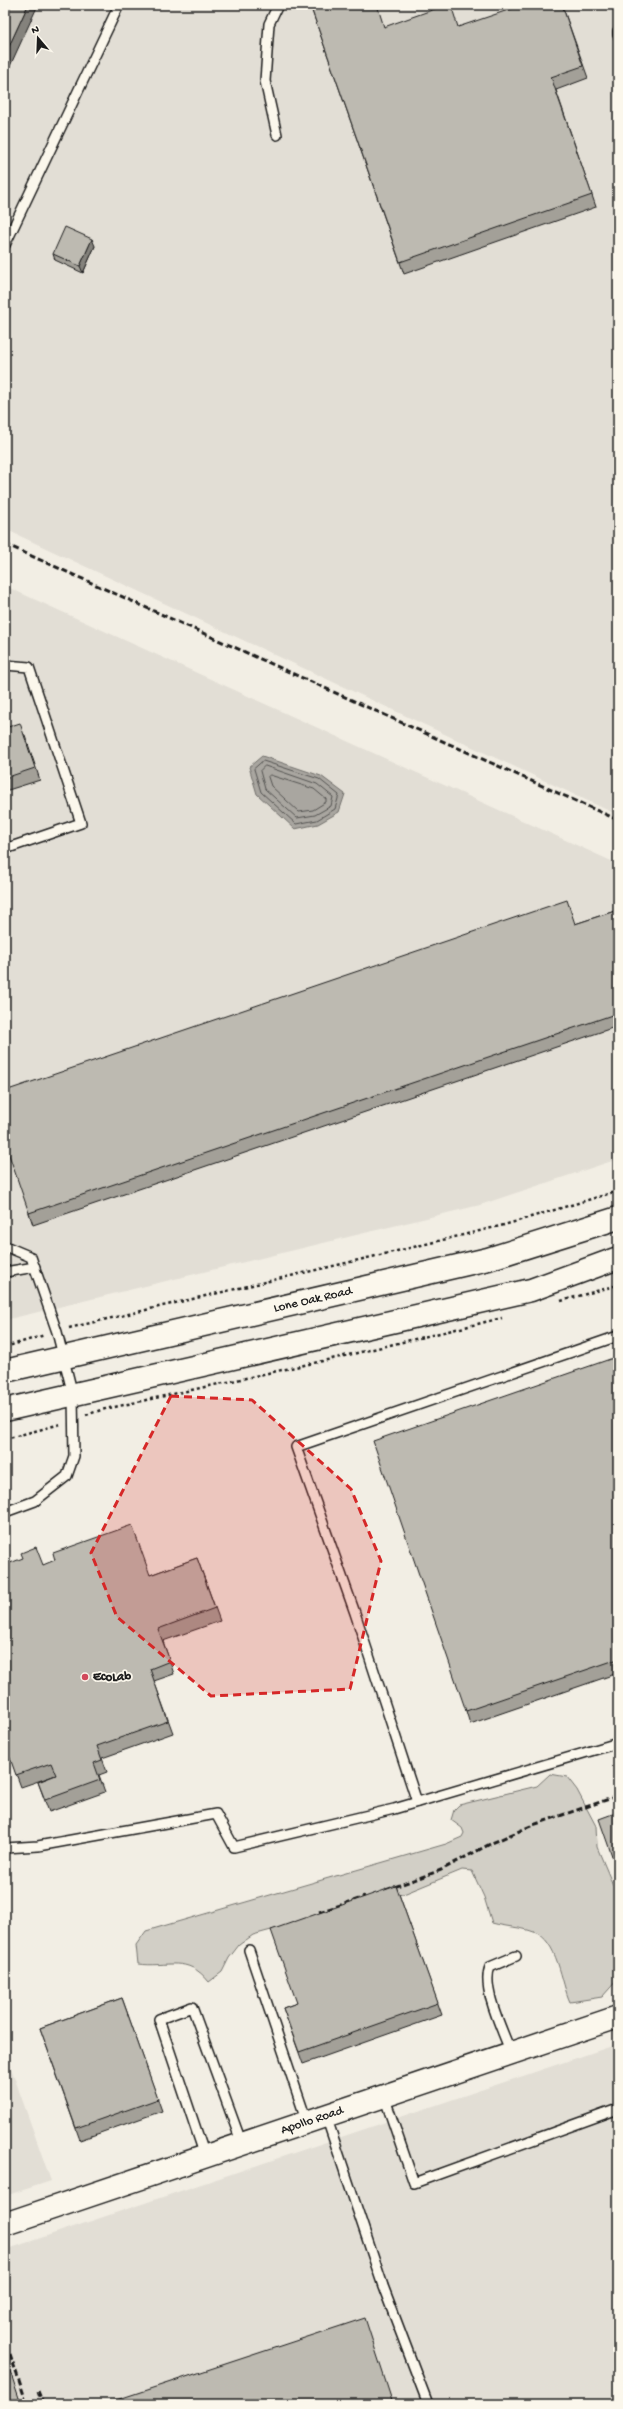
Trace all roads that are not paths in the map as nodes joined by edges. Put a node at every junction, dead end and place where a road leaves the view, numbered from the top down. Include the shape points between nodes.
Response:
1 (119, 5) edge
2 (278, 5) edge
3 (618, 31) edge
4 (618, 35) edge
5 (277, 135) dead end
6 (5, 245) edge
7 (5, 665) edge
8 (5, 849) edge
9 (618, 1218) edge
10 (5, 1246) edge
11 (618, 1258) edge
12 (35, 1267) junction
13 (5, 1272) edge
14 (618, 1336) edge
15 (64, 1358) junction
16 (5, 1371) edge
17 (73, 1395) junction
18 (5, 1410) edge
19 (5, 1512) edge
20 (618, 1743) edge
21 (417, 1802) junction
22 (5, 1848) edge
23 (249, 1950) dead end
24 (516, 1956) dead end
25 (618, 2017) edge
26 (511, 2053) junction
27 (384, 2096) junction
28 (618, 2109) edge
29 (316, 2119) junction
30 (242, 2144) junction
31 (205, 2156) junction
32 (5, 2224) edge
33 (428, 2404) edge

1 - 6 lane
2 - 5 lane via 269,24 266,81
3 - 4 lane
7 - 8 lane via 29,667 81,823
9 - 15 main road, Lone Oak Road via 488,1259
10 - 12 lane via 31,1257
11 - 17 main road via 530,1290
12 - 13 lane
12 - 15 lane
14 - 21 lane via 296,1447 355,1613
15 - 16 main road, Lone Oak Road
15 - 17 lane
17 - 18 main road
17 - 19 lane via 74,1456 67,1476 35,1501
20 - 21 lane
21 - 22 lane via 234,1847 216,1814 38,1846
23 - 29 lane
24 - 26 lane via 490,1967 486,1976 488,1989
25 - 26 main road, Apollo Road
26 - 27 main road, Apollo Road
27 - 28 lane via 414,2183
27 - 29 main road, Apollo Road
29 - 30 main road, Apollo Road
29 - 33 lane
30 - 31 main road, Apollo Road
30 - 31 lane via 192,2007 159,2019
31 - 32 main road, Apollo Road

